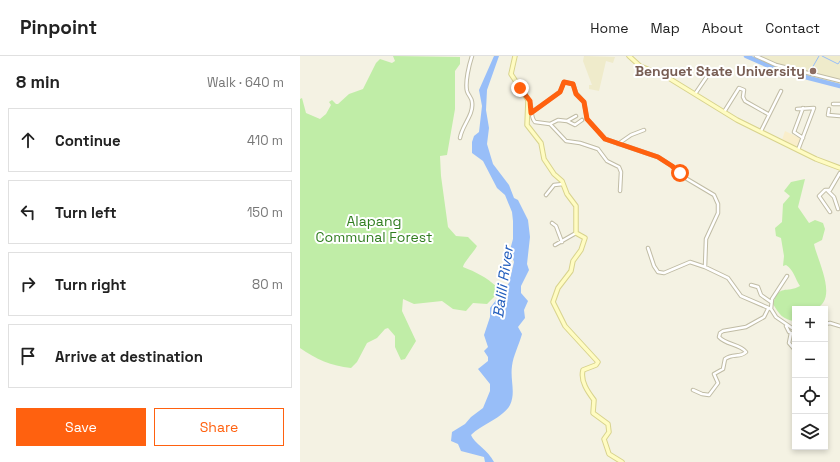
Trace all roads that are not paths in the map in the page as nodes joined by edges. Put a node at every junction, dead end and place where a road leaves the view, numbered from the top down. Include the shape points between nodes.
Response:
1 (472, 56) edge
2 (515, 56) edge
3 (629, 56) edge
4 (756, 56) edge
5 (710, 72) dead end
6 (840, 81) edge
7 (781, 91) dead end
8 (695, 95) junction
9 (528, 100) junction
10 (833, 104) dead end
11 (840, 104) edge
12 (804, 108) junction
13 (797, 109) dead end
14 (829, 109) dead end
15 (531, 113) junction
16 (724, 113) junction
17 (768, 114) junction
18 (576, 116) dead end
19 (840, 116) edge
20 (582, 120) dead end
21 (567, 121) junction
22 (550, 124) junction
23 (644, 130) dead end
24 (761, 131) junction
25 (460, 138) dead end
26 (803, 138) junction
27 (617, 144) junction
28 (798, 150) junction
29 (840, 168) edge
30 (840, 174) edge
31 (564, 184) junction
32 (827, 190) junction
33 (620, 191) dead end
34 (546, 195) dead end
35 (838, 208) dead end
36 (830, 212) dead end
37 (552, 223) dead end
38 (576, 233) junction
39 (562, 242) junction
40 (555, 245) dead end
41 (648, 248) dead end
42 (705, 267) junction
43 (787, 276) dead end
44 (751, 285) dead end
45 (771, 302) junction
46 (769, 309) junction
47 (828, 324) edge
48 (786, 325) junction
49 (840, 326) edge
50 (792, 328) edge
51 (791, 333) joint
52 (792, 346) edge
53 (693, 390) dead end
54 (622, 462) edge

1 - 25 street via 466,88 472,103
2 - 9 street via 511,74
3 - 8 street via 640,66 667,77
4 - 6 street via 776,65
5 - 8 street
7 - 17 street
8 - 16 street
9 - 15 street via 531,103
9 - 31 street via 526,125 541,143 545,161
10 - 11 street
12 - 13 street
12 - 26 street via 794,132
12 - 26 street via 814,108
14 - 19 street via 828,115
15 - 22 street via 535,122
15 - 27 street via 560,92 564,82 571,83 576,94 584,102 589,122 605,139
16 - 17 street via 739,88 744,92 744,99
16 - 24 street
17 - 24 street
18 - 21 street
20 - 21 street via 575,125
21 - 22 street via 558,120
22 - 33 street via 566,141 598,149 607,161 619,167
23 - 27 street via 630,135
24 - 28 street
26 - 28 street
27 - 42 street via 658,157 682,176 714,195 718,213 706,238
28 - 29 street
30 - 32 street via 830,190
31 - 34 street via 554,185
31 - 38 street via 567,194 577,208
32 - 35 street via 834,197
32 - 36 street via 819,197
37 - 39 street via 556,226
38 - 39 street
38 - 54 street via 584,237 585,241 552,302 565,326 598,362 583,370 582,376 586,390 594,400 593,413 608,424 609,432 604,438 609,454
39 - 40 street
41 - 42 street via 655,270 661,273 690,262
42 - 46 street via 728,278 741,296
43 - 45 street
44 - 45 street via 758,287 762,296
45 - 46 street
46 - 48 street
46 - 53 street via 761,319 742,328 720,333 722,340 746,352 725,359 723,368 714,374 718,383 709,395
47 - 49 street
48 - 50 street
48 - 51 street
51 - 52 street via 789,343

